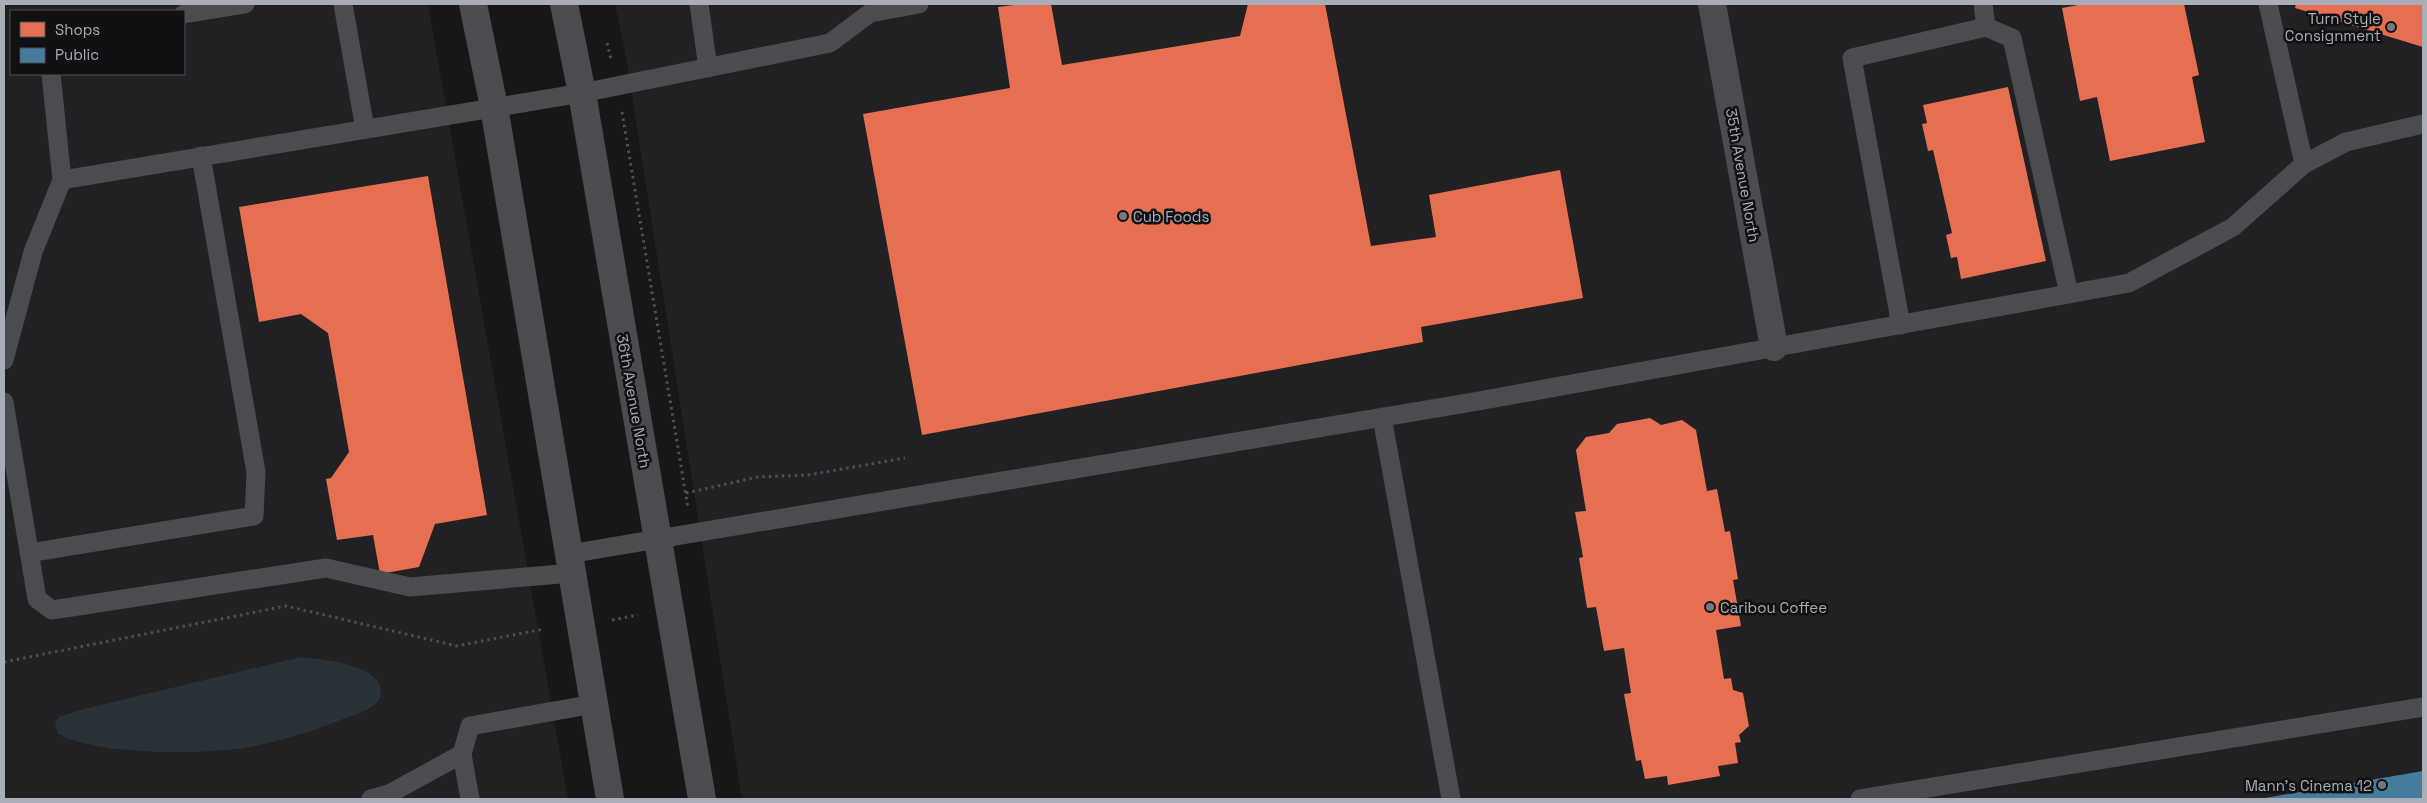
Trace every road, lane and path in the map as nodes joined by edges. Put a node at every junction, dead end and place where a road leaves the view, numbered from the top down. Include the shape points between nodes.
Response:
1 (245, 4) edge
2 (343, 4) edge
3 (473, 4) edge
4 (564, 4) edge
5 (699, 4) edge
6 (919, 4) edge
7 (1712, 4) edge
8 (1983, 4) edge
9 (2268, 4) edge
10 (185, 14) edge
11 (1986, 27) junction
12 (606, 40) dead end
13 (708, 68) junction
14 (51, 75) edge
15 (617, 86) junction
16 (582, 92) junction
17 (494, 107) junction
18 (2423, 124) edge
19 (365, 129) junction
20 (201, 156) junction
21 (2304, 164) junction
22 (62, 180) junction
23 (2069, 294) junction
24 (1901, 325) junction
25 (1774, 347) junction
26 (4, 360) edge
27 (4, 402) edge
28 (1382, 416) junction
29 (905, 458) dead end
30 (686, 493) junction
31 (692, 533) junction
32 (658, 538) junction
33 (29, 553) junction
34 (571, 564) junction
35 (639, 615) dead end
36 (611, 620) dead end
37 (544, 629) dead end
38 (4, 662) edge
39 (594, 704) junction
40 (2423, 707) edge
41 (462, 754) junction
42 (371, 799) edge
43 (470, 799) edge
44 (610, 799) edge
45 (702, 799) edge
46 (1451, 799) edge
47 (1860, 799) edge

1 - 10 lane
2 - 19 lane
3 - 17 street
4 - 16 street, 36th Avenue North
5 - 13 lane
6 - 13 lane via 870,12 830,43
7 - 25 street, 35th Avenue North
8 - 11 lane
9 - 21 lane
11 - 23 lane via 2012,38
11 - 24 lane via 1852,58
12 - 15 path
13 - 15 lane
14 - 22 lane
15 - 16 lane
15 - 30 path
16 - 17 lane
16 - 32 street, 36th Avenue North
17 - 19 lane
17 - 34 street
18 - 21 lane via 2346,142
19 - 20 lane
20 - 22 lane
20 - 33 lane via 256,472 254,516
21 - 23 lane via 2233,227 2130,283
22 - 26 lane via 33,252
23 - 24 lane
24 - 25 lane
25 - 28 lane
27 - 33 lane
28 - 31 lane
28 - 46 lane
29 - 30 path via 808,475 758,477
30 - 31 path
31 - 32 lane
32 - 34 lane
32 - 45 street, 36th Avenue North
33 - 34 lane via 37,599 52,610 326,568 410,587
34 - 39 street
35 - 36 path
37 - 38 path via 457,646 286,606
39 - 41 lane via 470,726
39 - 44 street
40 - 47 lane
41 - 42 lane via 389,794
41 - 43 lane

